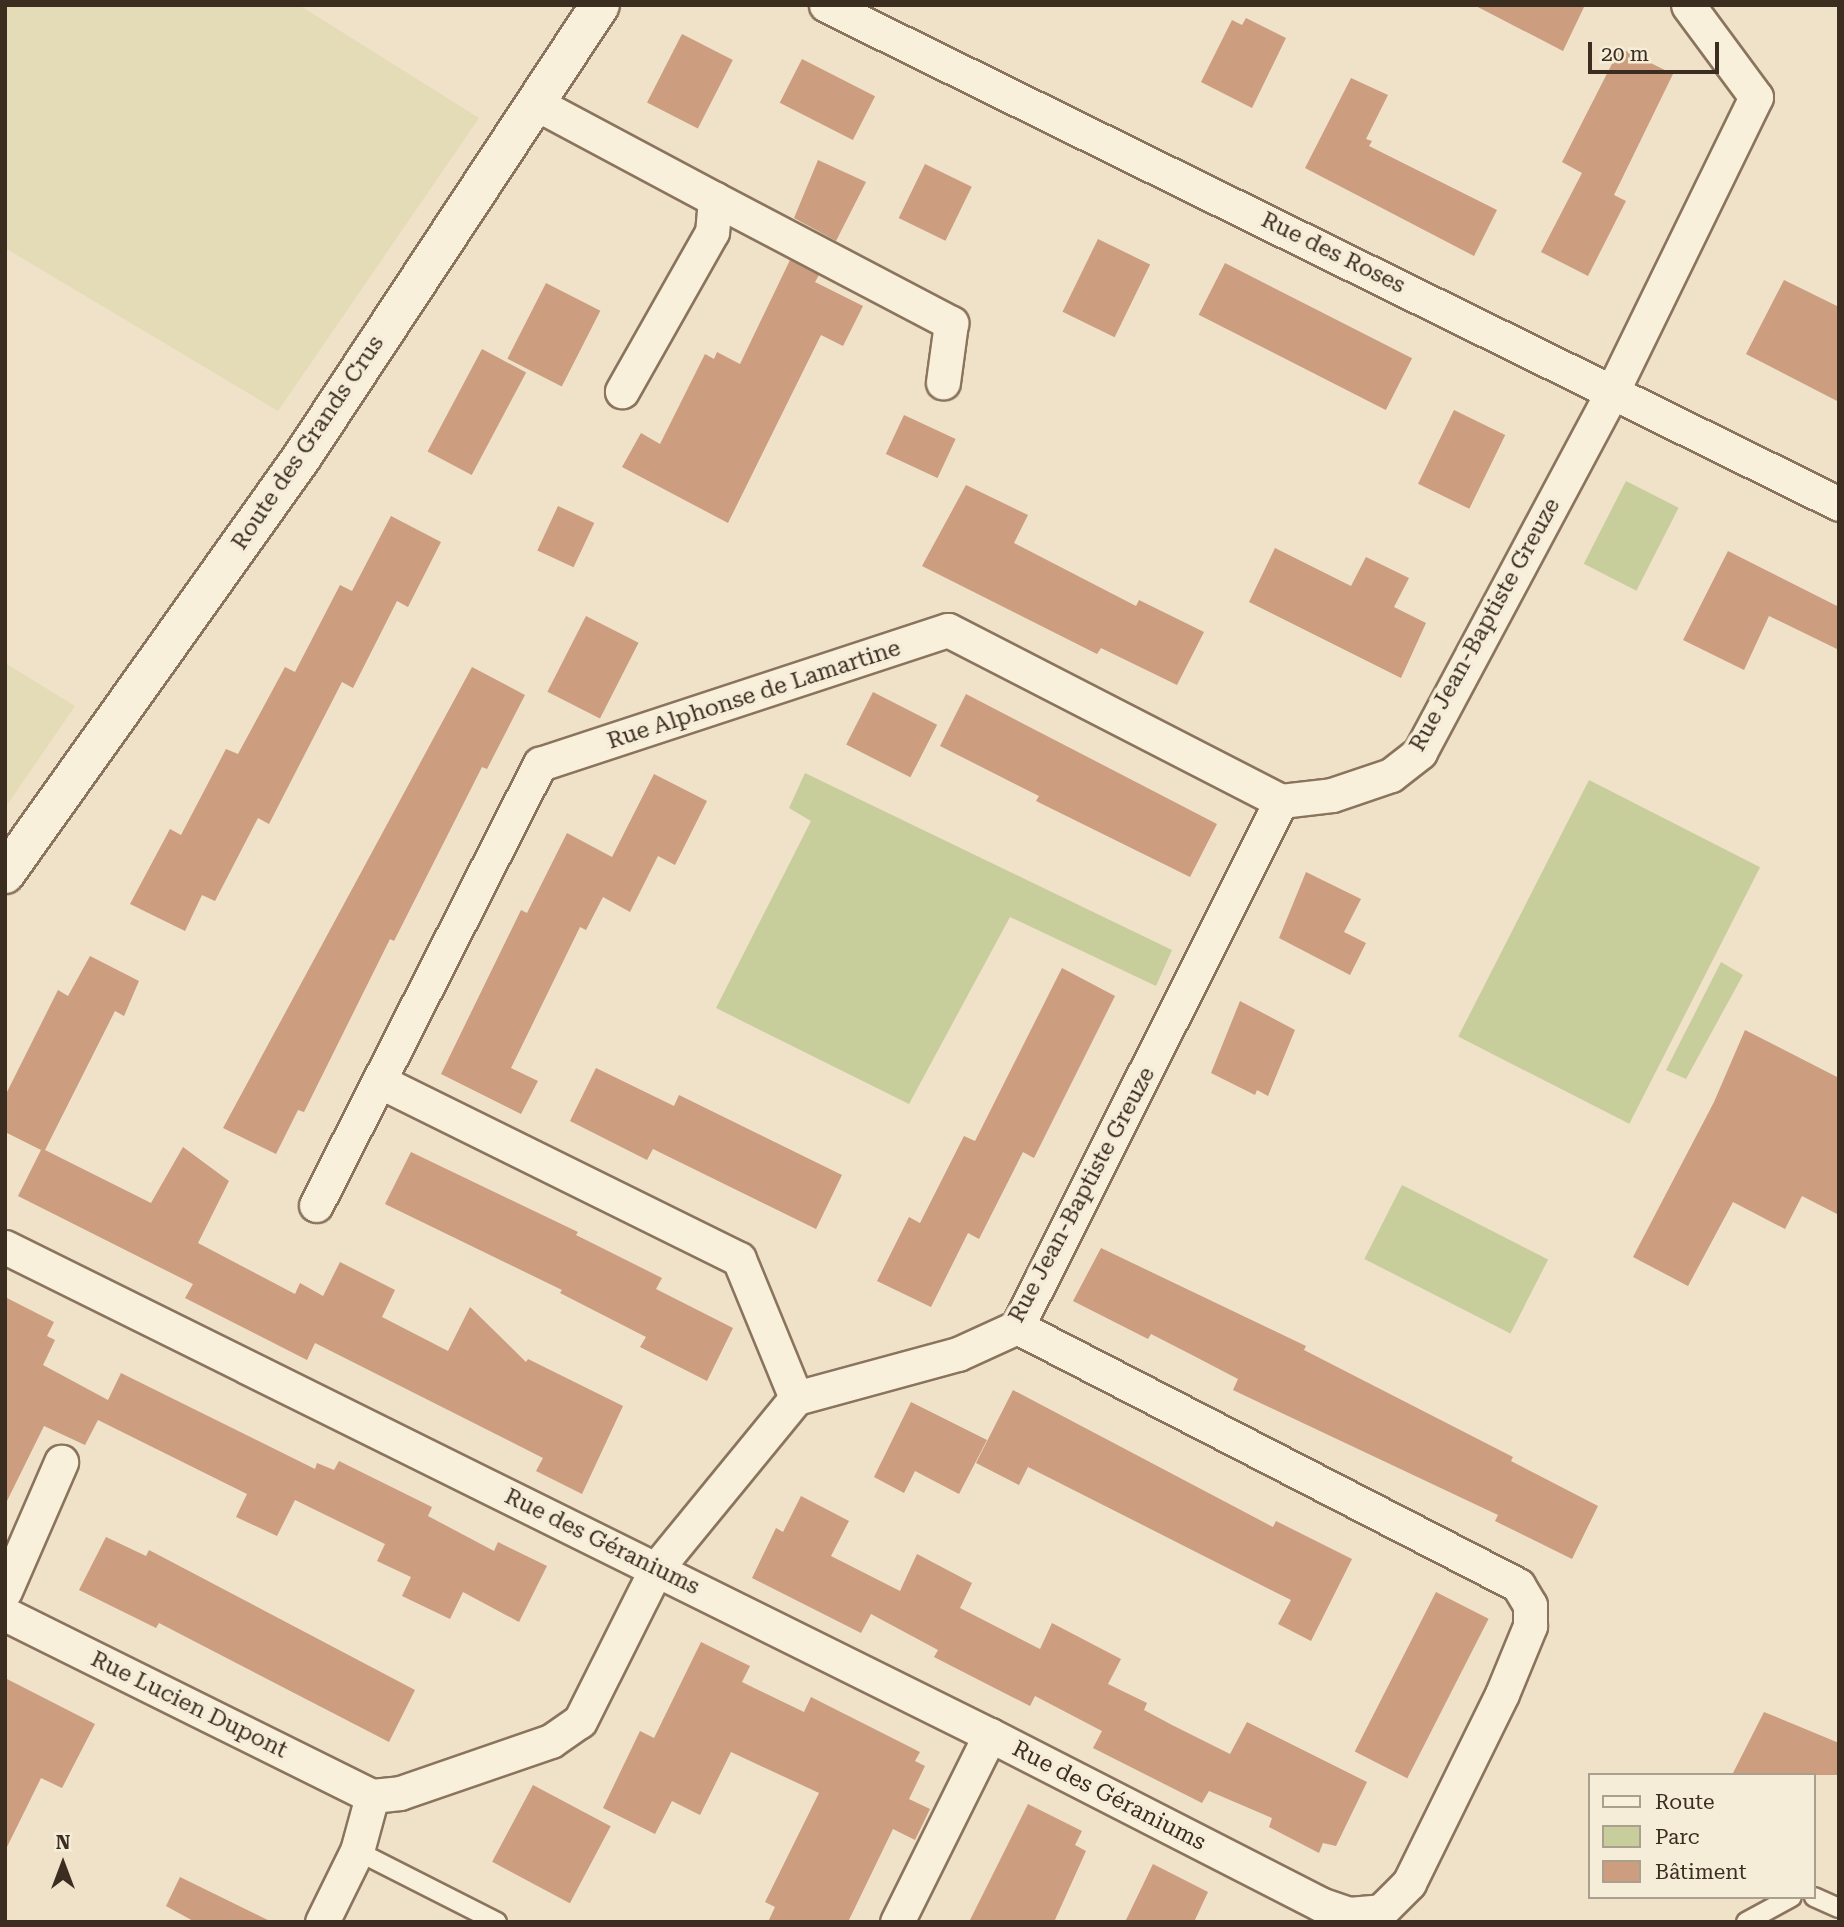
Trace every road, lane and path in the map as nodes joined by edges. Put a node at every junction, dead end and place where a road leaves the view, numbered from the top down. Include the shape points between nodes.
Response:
1 (600, 5) edge
2 (826, 5) edge
3 (1688, 5) edge
4 (535, 103) junction
5 (715, 199) junction
6 (943, 382) dead end
7 (1613, 390) junction
8 (622, 391) dead end
9 (1839, 504) edge
10 (1282, 801) junction
11 (5, 874) edge
12 (381, 1082) junction
13 (316, 1205) dead end
14 (5, 1247) edge
15 (1017, 1327) junction
16 (796, 1398) junction
17 (61, 1462) dead end
18 (656, 1569) junction
19 (5, 1591) edge
20 (5, 1614) edge
21 (990, 1735) junction
22 (372, 1796) junction
23 (357, 1851) junction
24 (1816, 1898) edge
25 (1787, 1899) edge
26 (1839, 1908) edge
27 (322, 1922) edge
28 (497, 1922) edge
29 (897, 1922) edge
30 (1746, 1922) edge

1 - 4 street, Route des Grands Crus
2 - 7 street, Rue des Roses
3 - 7 street, Rue Jean-Baptiste Greuze via 1756,97
4 - 5 street
4 - 11 street, Route des Grands Crus via 302,457
5 - 6 street via 951,324
5 - 8 street via 712,232
7 - 9 street, Rue des Roses
7 - 10 street, Rue Jean-Baptiste Greuze via 1420,752 1380,779 1332,795
10 - 12 street, Rue Alphonse de Lamartine via 948,630 540,764
10 - 15 street, Rue Jean-Baptiste Greuze
12 - 13 street, Rue Alphonse de Lamartine
12 - 16 street via 739,1259
14 - 18 street, Rue des Géraniums
15 - 16 street, Rue Jean-Baptiste Greuze via 958,1354
15 - 21 street, Rue des Géraniums via 1518,1585 1530,1605 1530,1626 1502,1694 1409,1883 1381,1911 1349,1914 1320,1904
16 - 18 street
17 - 19 street
18 - 21 street, Rue des Géraniums
18 - 22 street via 580,1721 551,1741 400,1793
20 - 22 street, Rue Lucien Dupont
21 - 29 street
22 - 23 street
23 - 27 street
23 - 28 lane
24 - 26 lane
25 - 30 lane

